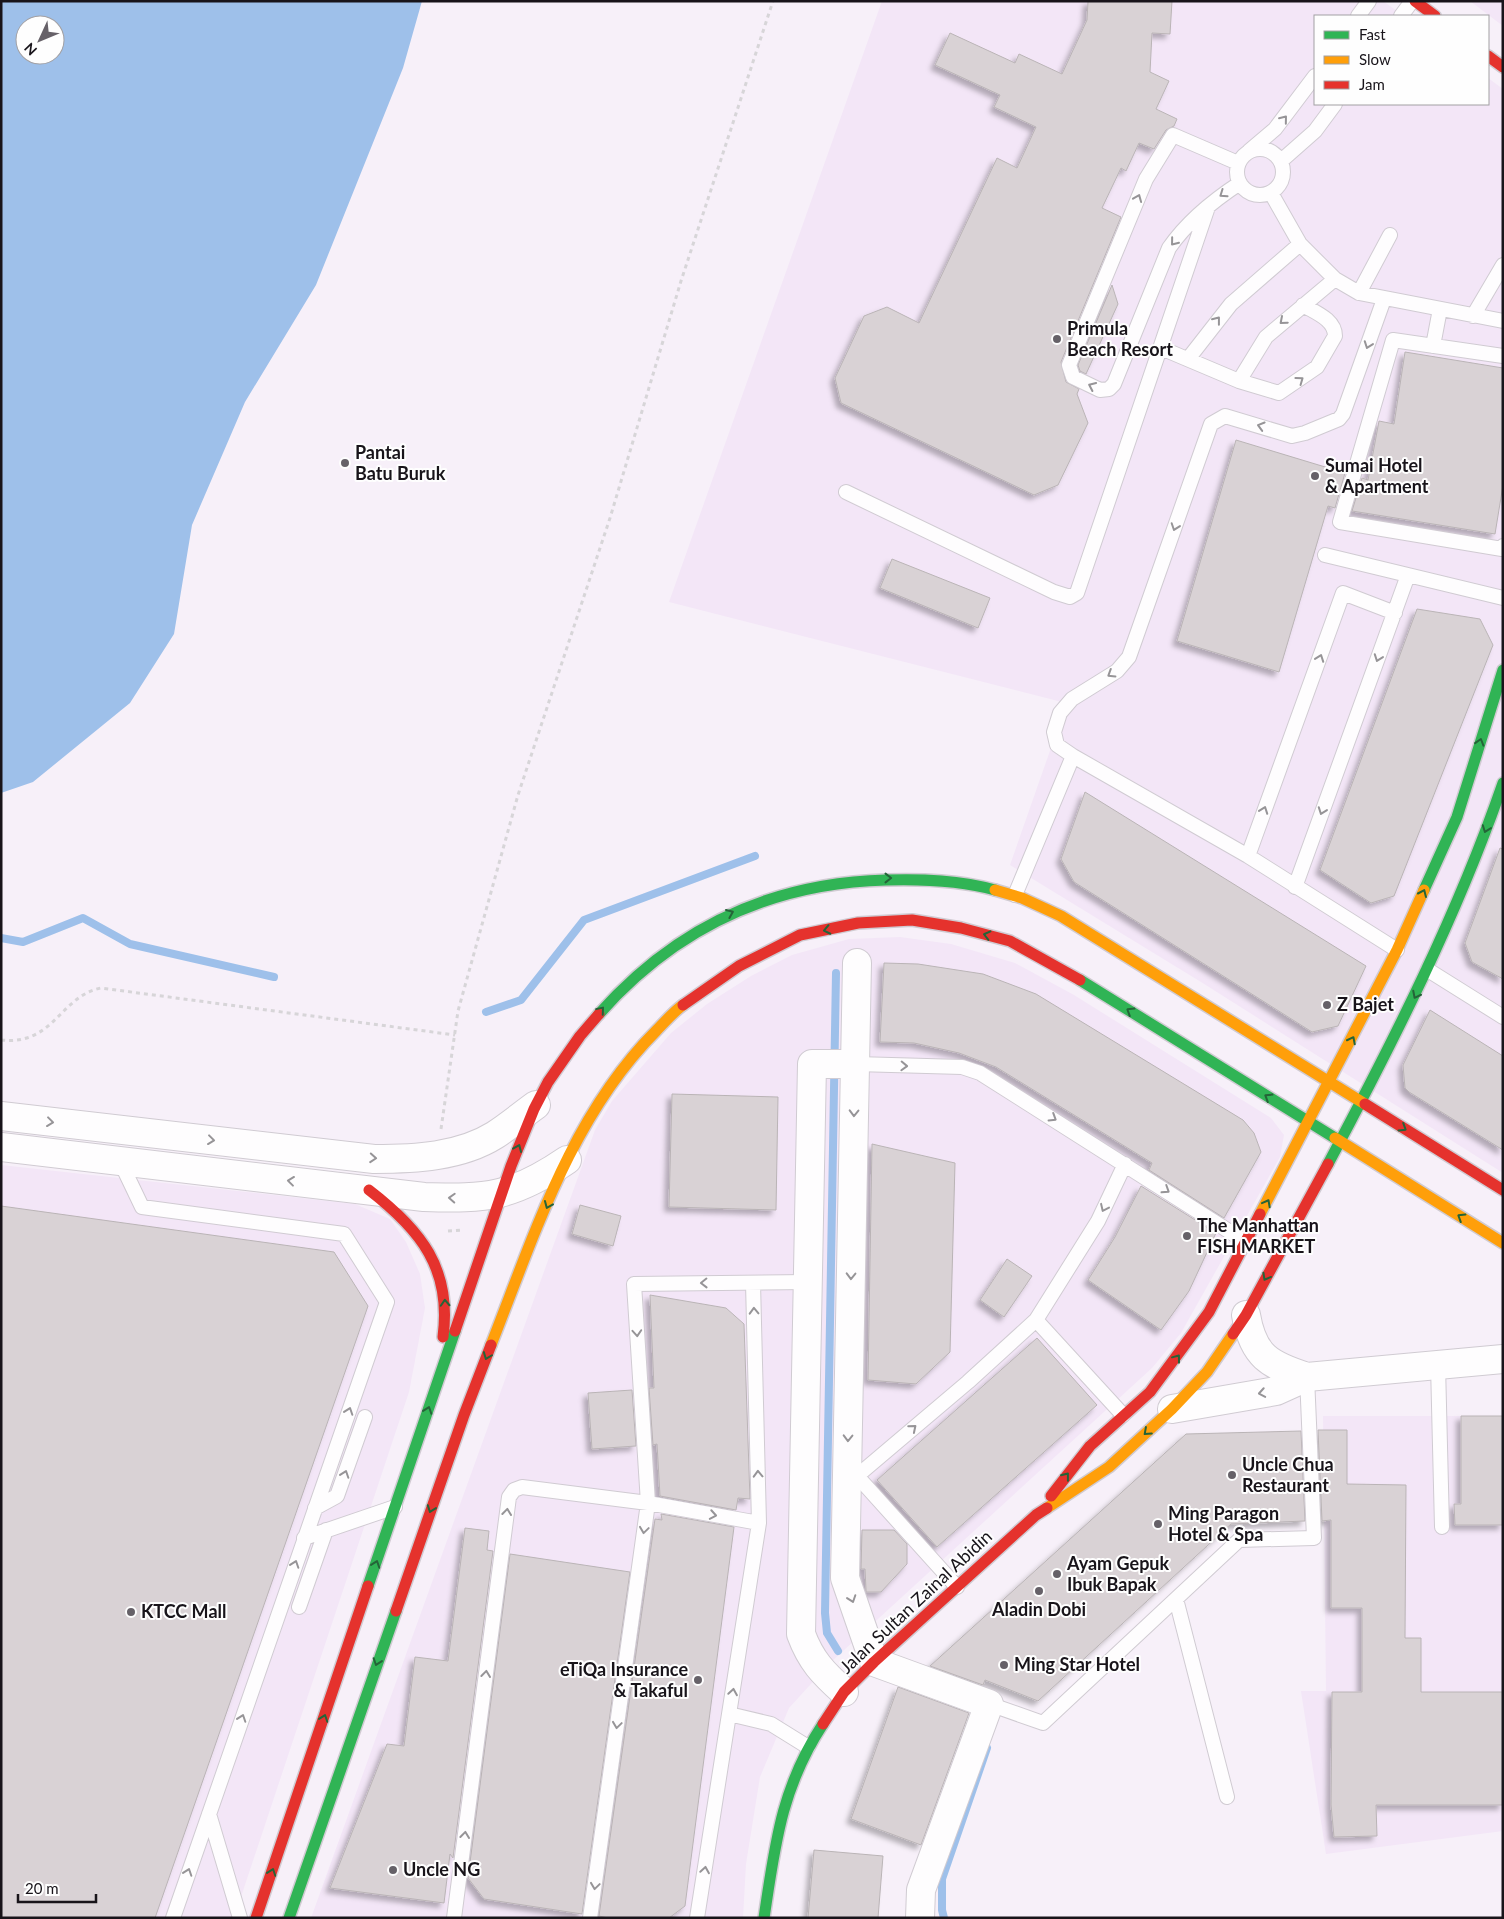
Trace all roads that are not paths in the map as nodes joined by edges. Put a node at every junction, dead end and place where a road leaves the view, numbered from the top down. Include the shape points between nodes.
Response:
1 (1369, 1) edge
2 (1413, 1) edge
3 (1359, 15) edge
4 (1402, 15) edge
5 (1434, 15) edge
6 (1489, 57) edge
7 (1503, 67) edge
8 (1314, 77) edge
9 (1334, 105) edge
10 (1248, 152) junction
11 (1281, 161) junction
12 (1238, 163) junction
13 (1240, 183) junction
14 (1270, 193) junction
15 (1208, 207) junction
16 (1390, 236) dead end
17 (1300, 244) junction
18 (1503, 265) edge
19 (1335, 279) junction
20 (1360, 293) junction
21 (1384, 299) junction
22 (1303, 305) junction
23 (1440, 310) junction
24 (1473, 316) junction
25 (1503, 321) edge
26 (1433, 346) junction
27 (1161, 348) junction
28 (1503, 356) edge
29 (1188, 359) junction
30 (1239, 381) junction
31 (846, 492) dead end
32 (1503, 546) edge
33 (1325, 555) dead end
34 (1408, 575) junction
35 (1503, 598) edge
36 (1395, 612) junction
37 (1503, 670) edge
38 (1073, 756) junction
39 (1503, 783) edge
40 (1248, 856) junction
41 (1294, 887) junction
42 (1015, 895) junction
43 (1397, 950) junction
44 (857, 963) dead end
45 (1428, 970) junction
46 (1503, 1017) edge
47 (856, 1064) junction
48 (1330, 1083) junction
49 (1361, 1102) junction
50 (536, 1105) junction
51 (1, 1116) edge
52 (1309, 1123) junction
53 (1340, 1142) junction
54 (1, 1147) edge
55 (567, 1160) junction
56 (120, 1161) junction
57 (1125, 1164) junction
58 (369, 1190) junction
59 (1503, 1190) edge
60 (500, 1194) junction
61 (1246, 1242) junction
62 (1503, 1243) edge
63 (808, 1282) junction
64 (753, 1283) junction
65 (1246, 1315) junction
66 (1036, 1320) junction
67 (1503, 1359) edge
68 (1438, 1365) junction
69 (1307, 1377) junction
70 (436, 1386) junction
71 (1172, 1409) junction
72 (1123, 1415) junction
73 (365, 1417) dead end
74 (852, 1477) junction
75 (648, 1503) junction
76 (395, 1507) junction
77 (315, 1508) junction
78 (1036, 1515) junction
79 (759, 1523) junction
80 (1442, 1527) dead end
81 (326, 1530) junction
82 (304, 1538) junction
83 (957, 1587) junction
84 (1176, 1599) junction
85 (299, 1607) dead end
86 (874, 1662) junction
87 (844, 1692) junction
88 (989, 1704) junction
89 (729, 1714) junction
90 (808, 1747) junction
91 (1227, 1797) dead end
92 (208, 1814) junction
93 (172, 1918) edge
94 (240, 1918) edge
95 (256, 1918) edge
96 (289, 1918) edge
97 (454, 1918) edge
98 (590, 1918) edge
99 (697, 1918) edge
100 (764, 1918) edge
101 (920, 1918) edge

1 - 3 lane
2 - 4 lane
2 - 5 main road
6 - 7 main road
10 -> 8 lane via 1275,130
9 - 11 lane via 1315,131
10 - 11 lane via 1270,150
10 - 12 lane
11 - 14 lane via 1281,182
12 - 13 lane
15 -> 12 lane via 1168,248 1114,384 1109,389 1100,390 1072,377 1069,365 1146,179 1173,136
13 - 14 lane via 1255,195
13 -> 15 lane
14 - 17 lane
15 - 27 lane
16 - 20 lane
17 - 19 lane
29 -> 17 lane via 1238,297
18 - 24 lane
19 - 20 lane
19 - 22 lane
20 - 21 lane
21 - 23 lane
21 -> 38 lane via 1339,419 1292,436 1225,416 1211,424 1129,657 1117,671 1072,699 1060,713 1054,732 1058,745
22 -> 30 lane via 1266,337
30 -> 22 lane via 1279,393 1317,367 1335,332 1328,320
23 - 24 lane
23 - 26 lane
24 - 25 lane
26 - 28 lane
26 - 32 lane via 1392,340 1340,522 1502,549
27 - 29 lane
27 - 31 lane via 1078,593 1070,597
29 - 30 lane
33 - 34 lane
34 - 35 lane
34 - 36 lane
40 -> 36 lane via 1343,593
36 -> 41 lane
43 -> 37 main road via 1457,816
38 - 40 lane
38 - 42 lane
39 -> 45 main road
40 - 41 lane
41 - 43 lane
42 - 48 main road via 1061,916
50 -> 42 main road via 576,1041 608,1002 641,970 727,914 825,884 883,878 944,880
48 -> 43 main road
44 - 47 street
45 - 46 lane
45 -> 49 main road
47 -> 57 lane via 962,1067 980,1073
47 - 63 street via 812,1064
47 -> 74 street
48 - 49 main road
48 - 52 main road
49 - 53 main road
49 -> 59 main road
51 -> 50 street via 374,1159 415,1159 471,1146 494,1136
60 -> 50 main road
52 - 53 main road
52 -> 55 main road via 1059,967 1010,941 912,920 858,923 800,935 709,985 653,1033 618,1075 591,1114
61 -> 52 main road
62 -> 53 main road
53 -> 65 main road
54 - 56 street
55 - 60 street via 541,1177
55 -> 96 main road via 464,1415
58 -> 56 street
77 -> 56 lane via 387,1302 344,1234 142,1206
57 -> 61 lane
57 -> 66 lane via 1098,1221
60 -> 58 street via 459,1198
70 -> 58 main road via 446,1309 440,1274 411,1227 393,1207
60 - 70 main road
72 -> 61 main road via 1150,1392 1209,1312
63 - 64 lane
63 - 87 street via 801,1634 819,1669
64 -> 75 lane via 634,1284
79 -> 64 lane
65 - 69 street via 1249,1335 1259,1353 1288,1371
65 - 71 main road via 1207,1372
66 - 72 lane
74 -> 66 lane via 968,1382
67 - 68 street
68 - 69 street
68 - 80 lane
69 -> 71 street via 1276,1391
69 - 84 lane via 1314,1538 1239,1540
76 -> 70 main road
71 -> 78 main road via 1109,1467
78 -> 72 main road via 1090,1446
77 -> 73 lane via 338,1496
74 - 83 lane
74 -> 86 street via 845,1578
75 -> 79 lane
97 -> 75 lane via 509,1497 522,1487
75 -> 98 lane
76 - 81 lane
95 -> 76 main road
77 - 82 lane
78 - 83 main road, Jalan Sultan Zainal Abidin
89 -> 79 lane
81 - 82 lane
81 - 85 lane
92 -> 82 lane
83 - 86 main road, Jalan Sultan Zainal Abidin
84 - 88 lane via 1043,1723
84 - 91 lane
86 - 87 main road, Jalan Sultan Zainal Abidin
86 - 88 street
87 - 90 main road, Jalan Sultan Zainal Abidin
88 - 101 street via 921,1890
89 - 90 lane via 771,1724
99 -> 89 lane
90 - 100 main road, Jalan Sultan Zainal Abidin via 783,1807
93 -> 92 lane
92 - 94 lane

